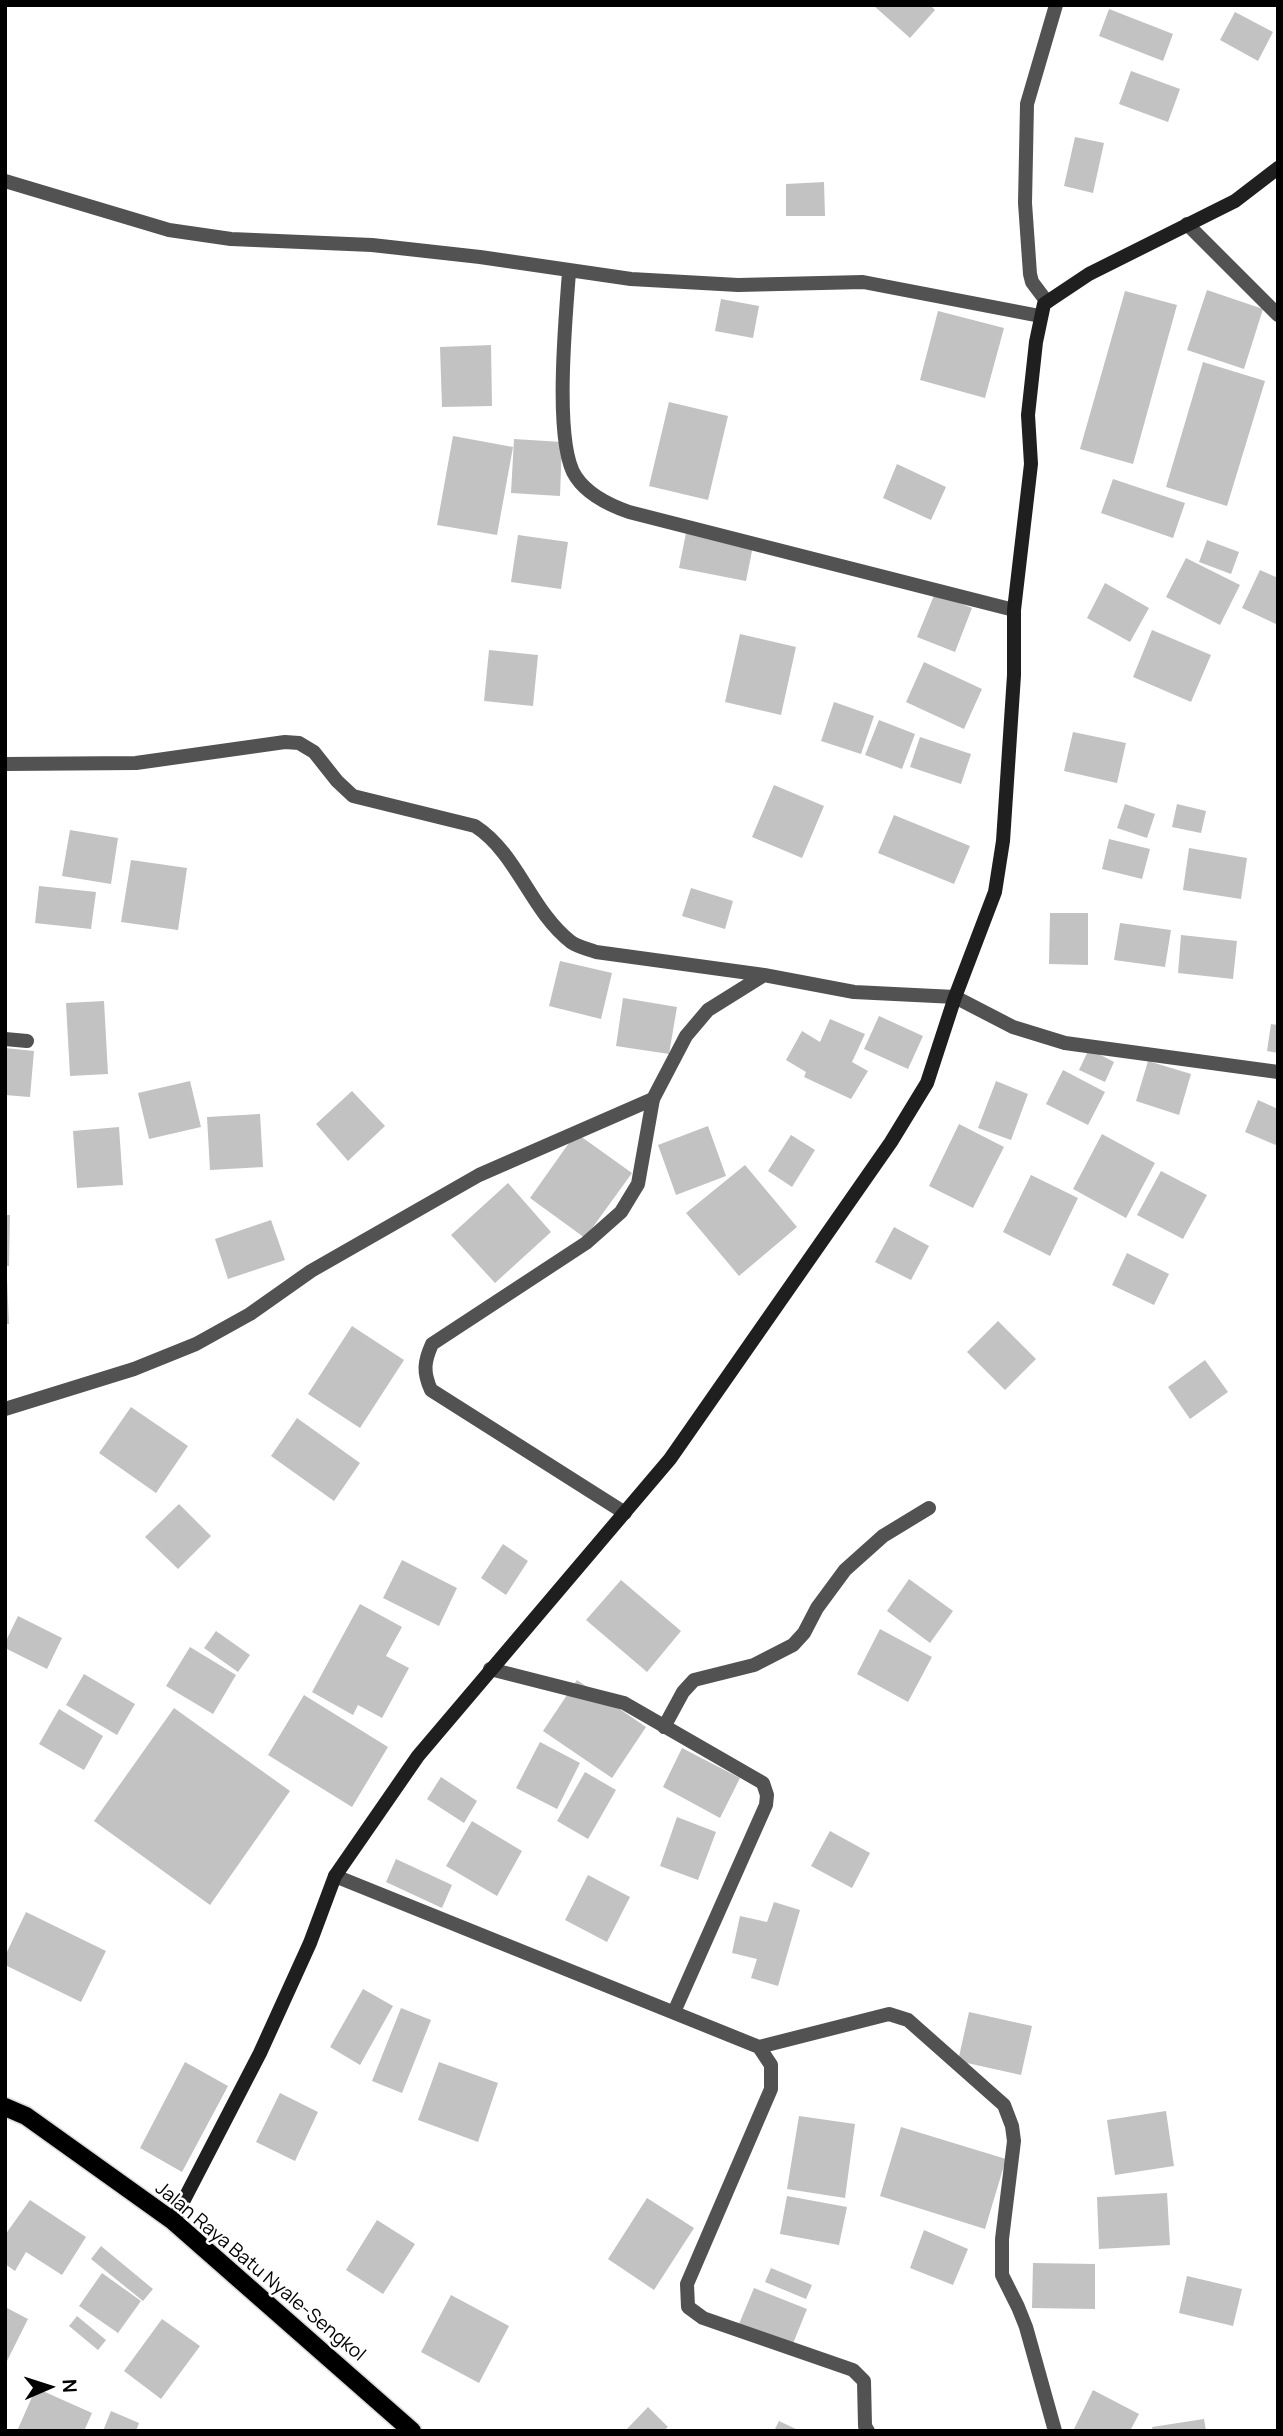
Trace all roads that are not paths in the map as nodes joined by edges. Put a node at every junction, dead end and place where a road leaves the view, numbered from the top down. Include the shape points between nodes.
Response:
1 (1056, 5) edge
2 (1278, 168) edge
3 (5, 181) edge
4 (1188, 224) junction
5 (569, 272) junction
6 (1046, 302) junction
7 (1278, 315) edge
8 (1040, 316) junction
9 (1014, 610) junction
10 (5, 764) edge
11 (764, 975) junction
12 (955, 998) junction
13 (5, 1039) edge
14 (27, 1041) dead end
15 (1278, 1072) edge
16 (653, 1099) junction
17 (5, 1409) edge
18 (929, 1508) dead end
19 (625, 1513) junction
20 (490, 1670) junction
21 (664, 1727) junction
22 (335, 1876) junction
23 (674, 2012) junction
24 (759, 2047) junction
25 (5, 2107) edge
26 (173, 2221) junction
27 (412, 2431) edge
28 (868, 2431) edge
29 (1055, 2431) edge

1 - 6 street via 1027,104 1025,203 1030,274
2 - 4 street via 1235,201
3 - 5 street via 181,232 480,257
4 - 6 street via 1089,274
4 - 7 street
5 - 8 street via 738,285 863,282
5 - 9 street via 563,380 568,462 576,478 594,495 629,512
6 - 8 street
8 - 9 street via 1028,415 1031,464
9 - 12 street via 1003,841 995,892
10 - 11 street via 136,763 299,743 314,752 353,796 475,826 488,835 530,895 573,944 596,952
11 - 12 street via 854,992
11 - 16 street via 708,1010 686,1036
12 - 15 street via 1013,1027 1066,1043
12 - 19 street via 927,1083 891,1142 670,1459
13 - 14 street
16 - 17 street via 479,1175 311,1271 250,1314 196,1344 134,1369
16 - 19 street via 638,1184 621,1212 586,1243 432,1344 424,1362 431,1390
18 - 21 street via 883,1536 845,1570 793,1645 754,1665 694,1680
19 - 20 street
20 - 21 street via 624,1703
20 - 22 street via 418,1756
21 - 23 street via 763,1783 767,1796
22 - 23 street
22 - 26 street via 260,2053
23 - 24 street
24 - 28 street via 771,2065 771,2089 687,2284 688,2307 703,2318 853,2370 864,2381
24 - 29 street via 889,2014 908,2020 1003,2105 1013,2141 1002,2239 1003,2275 1026,2327
25 - 26 main road, Jalan Raya Batu Nyale-Sengkol via 26,2116
26 - 27 main road, Jalan Raya Batu Nyale-Sengkol

